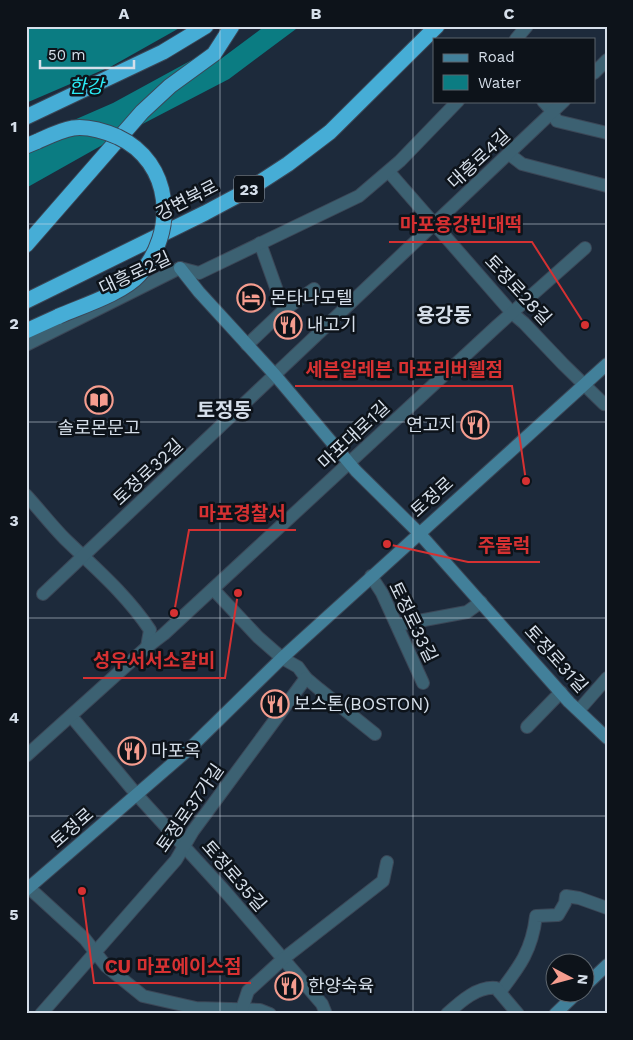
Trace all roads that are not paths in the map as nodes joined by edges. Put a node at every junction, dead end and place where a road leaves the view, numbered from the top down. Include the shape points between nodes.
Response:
1 (206, 26) edge
2 (232, 26) edge
3 (437, 26) edge
4 (527, 26) edge
5 (517, 38) edge
6 (607, 60) edge
7 (596, 71) edge
8 (457, 102) edge
9 (544, 102) edge
10 (563, 102) edge
11 (553, 112) junction
12 (26, 117) edge
13 (607, 133) edge
14 (26, 146) edge
15 (509, 154) junction
16 (389, 172) junction
17 (607, 186) edge
18 (435, 224) junction
19 (260, 244) junction
20 (26, 245) edge
21 (585, 248) dead end
22 (180, 268) junction
23 (314, 289) dead end
24 (26, 301) edge
25 (284, 310) junction
26 (512, 313) junction
27 (26, 331) edge
28 (26, 345) edge
29 (247, 345) junction
30 (607, 364) edge
31 (275, 375) junction
32 (584, 385) junction
33 (607, 402) edge
34 (349, 463) junction
35 (26, 494) edge
36 (419, 533) junction
37 (85, 556) junction
38 (371, 576) junction
39 (212, 589) junction
40 (43, 594) dead end
41 (481, 602) junction
42 (397, 626) junction
43 (146, 647) junction
44 (282, 658) junction
45 (306, 678) junction
46 (607, 678) edge
47 (423, 683) dead end
48 (561, 692) junction
49 (579, 710) junction
50 (71, 716) junction
51 (527, 728) dead end
52 (375, 734) dead end
53 (607, 738) edge
54 (26, 756) edge
55 (137, 795) junction
56 (183, 845) junction
57 (387, 862) dead end
58 (27, 888) edge
59 (607, 908) edge
60 (95, 952) junction
61 (283, 959) junction
62 (607, 965) edge
63 (596, 975) edge
64 (500, 992) junction
65 (568, 1002) edge
66 (242, 1009) junction
67 (41, 1014) edge
68 (270, 1014) edge
69 (326, 1014) edge
70 (447, 1014) edge
71 (518, 1014) edge
72 (555, 1014) edge

1 - 12 highway via 163,52
2 - 20 highway via 214,54 170,86 142,112
3 - 24 highway, 강변북로 / 23 via 330,132 288,164 248,190
4 - 5 street
6 - 7 street
8 - 16 street, 대흥로2길
9 - 11 street
10 - 11 street, 대흥로4길
11 - 13 street via 558,121
11 - 15 street, 대흥로4길
14 - 27 highway, bridge via 74,128 94,129 128,141 151,164 164,196 165,212 159,245 138,276 122,289
15 - 17 street via 522,164
15 - 18 street, 대흥로4길
16 - 18 street, 토정로28길
16 - 19 street, 대흥로2길 via 359,196
18 - 26 street, 토정로28길
18 - 31 street, 대흥로4길
19 - 22 street, 대흥로2길 via 199,273
19 - 25 street
21 - 26 street, 마포대로1길
22 - 28 street, 대흥로2길
22 - 29 main road
23 - 25 street
25 - 29 street
26 - 32 street, 토정로28길
26 - 34 street, 마포대로1길
29 - 31 main road
30 - 32 main road, 토정로
31 - 34 main road
31 - 37 street, 토정로32길
32 - 33 street, 토정로28길 via 604,404
32 - 36 main road, 토정로
34 - 36 main road
34 - 39 street, 마포대로1길
35 - 37 street via 64,538
36 - 38 main road, 토정로
36 - 41 main road, 토정로31길
37 - 40 street, 토정로32길
37 - 43 street via 137,611 150,630
38 - 42 street, 토정로33길
38 - 44 main road, 토정로
39 - 43 street, 마포대로1길
39 - 44 street
41 - 42 street via 467,612
41 - 48 main road, 토정로31길
42 - 47 street, 토정로33길
43 - 50 street, 마포대로1길
44 - 45 street via 298,667
44 - 55 main road, 토정로
45 - 52 street
45 - 56 street, 토정로37가길
46 - 49 street
48 - 49 main road, 토정로31길
48 - 51 street
49 - 53 main road, 토정로31길
50 - 54 street, 마포대로1길
50 - 55 street
55 - 56 street, 토정로35길
55 - 58 main road, 토정로
56 - 60 street, 토정로37가길 via 176,860
56 - 61 street, 토정로35길
57 - 61 street via 383,881
58 - 60 street via 85,939
59 - 64 street via 566,896 558,915 536,916 531,945
60 - 66 street via 106,966 143,996 196,1008
60 - 67 street, 토정로37가길
61 - 66 street via 248,991
61 - 69 street, 토정로35길 via 322,1004
62 - 63 main road
64 - 70 street via 486,987
64 - 71 street
65 - 72 main road
66 - 68 street

